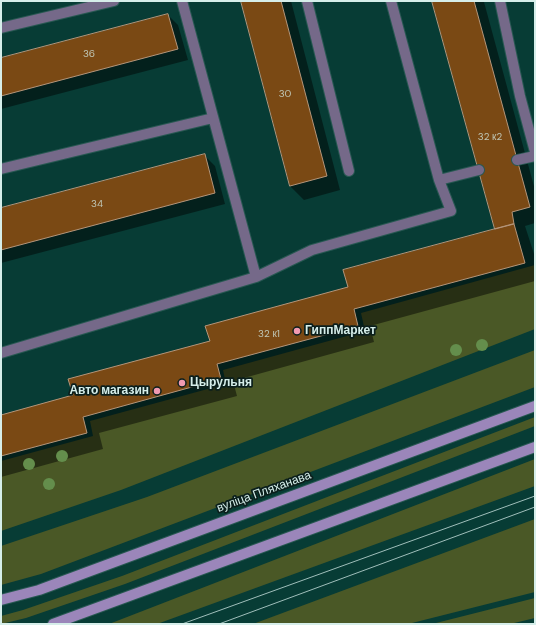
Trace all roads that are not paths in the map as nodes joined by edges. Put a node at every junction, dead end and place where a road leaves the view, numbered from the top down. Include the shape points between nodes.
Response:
1 (114, 1) edge
2 (182, 1) edge
3 (307, 1) edge
4 (391, 1) edge
5 (500, 1) edge
6 (1, 28) edge
7 (213, 118) junction
8 (535, 152) edge
9 (535, 156) edge
10 (517, 160) dead end
11 (1, 169) edge
12 (479, 170) dead end
13 (349, 171) dead end
14 (439, 180) junction
15 (256, 277) junction
16 (1, 353) edge
17 (535, 406) edge
18 (535, 447) edge
19 (1, 600) edge
20 (53, 624) edge

1 - 6 lane
2 - 7 lane
3 - 13 lane
4 - 14 lane
5 - 8 lane
7 - 11 lane
7 - 15 lane
9 - 10 lane
12 - 14 lane
14 - 15 lane via 451,211 312,250
15 - 16 lane
17 - 19 main road, вуліца Пляханава via 40,590
18 - 20 main road

